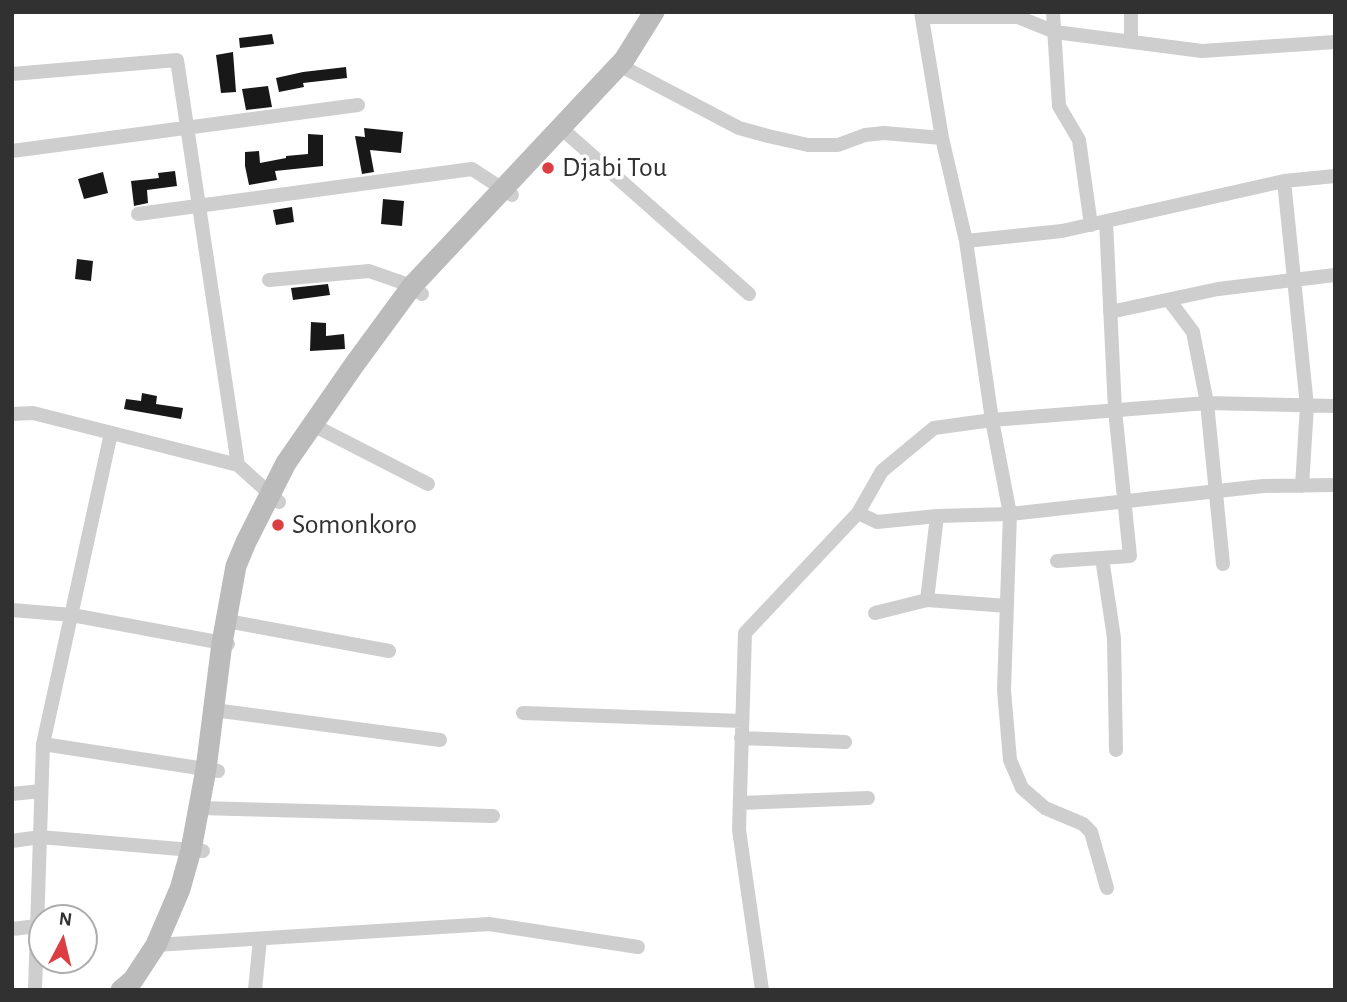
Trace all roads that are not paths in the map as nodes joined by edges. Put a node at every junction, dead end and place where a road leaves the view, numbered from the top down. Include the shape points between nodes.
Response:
1 (654, 12) edge
2 (668, 12) edge
3 (1053, 12) edge
4 (1130, 12) edge
5 (921, 15) edge
6 (1055, 33) junction
7 (1131, 42) junction
8 (1335, 42) edge
9 (625, 68) junction
10 (12, 74) edge
11 (358, 105) dead end
12 (187, 128) junction
13 (565, 132) junction
14 (942, 138) junction
15 (12, 151) edge
16 (1335, 176) edge
17 (1284, 181) junction
18 (508, 192) junction
19 (199, 206) junction
20 (138, 214) dead end
21 (1099, 223) junction
22 (966, 241) junction
23 (1335, 275) edge
24 (269, 280) dead end
25 (1294, 280) junction
26 (417, 290) junction
27 (749, 295) dead end
28 (1169, 300) junction
29 (1110, 312) junction
30 (1207, 403) junction
31 (1307, 405) junction
32 (1335, 406) edge
33 (1115, 410) junction
34 (12, 414) edge
35 (992, 420) junction
36 (318, 427) junction
37 (111, 433) junction
38 (238, 465) junction
39 (428, 484) dead end
40 (1335, 485) edge
41 (1302, 486) junction
42 (1216, 492) junction
43 (275, 498) junction
44 (1125, 502) junction
45 (858, 513) junction
46 (1010, 514) junction
47 (937, 516) junction
48 (1102, 558) junction
49 (1057, 561) dead end
50 (1223, 564) dead end
51 (927, 600) junction
52 (1007, 606) junction
53 (12, 610) edge
54 (876, 613) dead end
55 (72, 615) junction
56 (232, 622) junction
57 (227, 644) junction
58 (389, 651) dead end
59 (219, 710) junction
60 (523, 713) dead end
61 (742, 721) junction
62 (741, 738) junction
63 (440, 740) dead end
64 (845, 742) dead end
65 (43, 744) junction
66 (1116, 750) dead end
67 (212, 770) junction
68 (41, 791) junction
69 (12, 794) edge
70 (868, 798) dead end
71 (740, 803) junction
72 (205, 808) junction
73 (493, 817) dead end
74 (40, 837) junction
75 (12, 841) edge
76 (197, 850) junction
77 (1107, 888) dead end
78 (38, 904) edge
79 (260, 939) junction
80 (163, 944) junction
81 (638, 947) dead end
82 (136, 988) edge
83 (255, 990) edge
84 (762, 990) edge

1 - 9 main road via 624,60
2 - 9 main road
3 - 6 street
4 - 7 street
5 - 6 street via 1018,17
5 - 14 street
6 - 7 street
6 - 21 street via 1059,106 1079,140
7 - 8 street via 1202,51
9 - 13 main road
9 - 14 street via 739,128 808,145 838,145 884,133
10 - 12 street via 177,60
11 - 12 street
12 - 15 street
12 - 19 street
13 - 18 main road
13 - 27 street
14 - 22 street
16 - 17 street
17 - 21 street
17 - 25 street
18 - 19 street via 472,169
18 - 26 main road
19 - 20 street
19 - 38 street
21 - 22 street
21 - 29 street
22 - 35 street
23 - 25 street
24 - 26 street via 369,271
25 - 28 street
25 - 31 street
26 - 36 main road via 364,371
28 - 29 street
28 - 30 street via 1193,332
29 - 33 street
30 - 31 street
30 - 33 street
30 - 42 street
31 - 32 street
31 - 41 street
33 - 35 street
33 - 44 street
34 - 37 street via 33,413
35 - 45 street via 934,428 882,471
35 - 46 street
36 - 39 street
36 - 43 main road
37 - 38 street
37 - 55 street
38 - 43 street
40 - 41 street
41 - 42 street
42 - 44 street
42 - 50 street
43 - 56 main road
44 - 46 street
44 - 48 street via 1130,556
45 - 47 street via 877,522
45 - 61 street via 745,632
46 - 47 street
46 - 52 street
47 - 51 street
48 - 49 street
48 - 66 street via 1114,638
51 - 52 street
51 - 54 street
52 - 77 street via 1004,690 1010,760 1022,788 1045,808 1091,832
53 - 55 street
55 - 57 street
55 - 65 street
56 - 57 main road
56 - 58 street
57 - 59 main road
59 - 63 street
59 - 67 main road
60 - 61 street
61 - 62 street
62 - 64 street
62 - 71 street
65 - 67 street
65 - 68 street
67 - 72 main road
68 - 69 street
68 - 74 street
70 - 71 street
71 - 84 street via 739,830
72 - 73 street
72 - 76 main road
74 - 75 street
74 - 76 street
74 - 78 street
76 - 80 main road via 192,892
79 - 80 street
79 - 81 street via 489,924
79 - 83 street
80 - 82 main road

